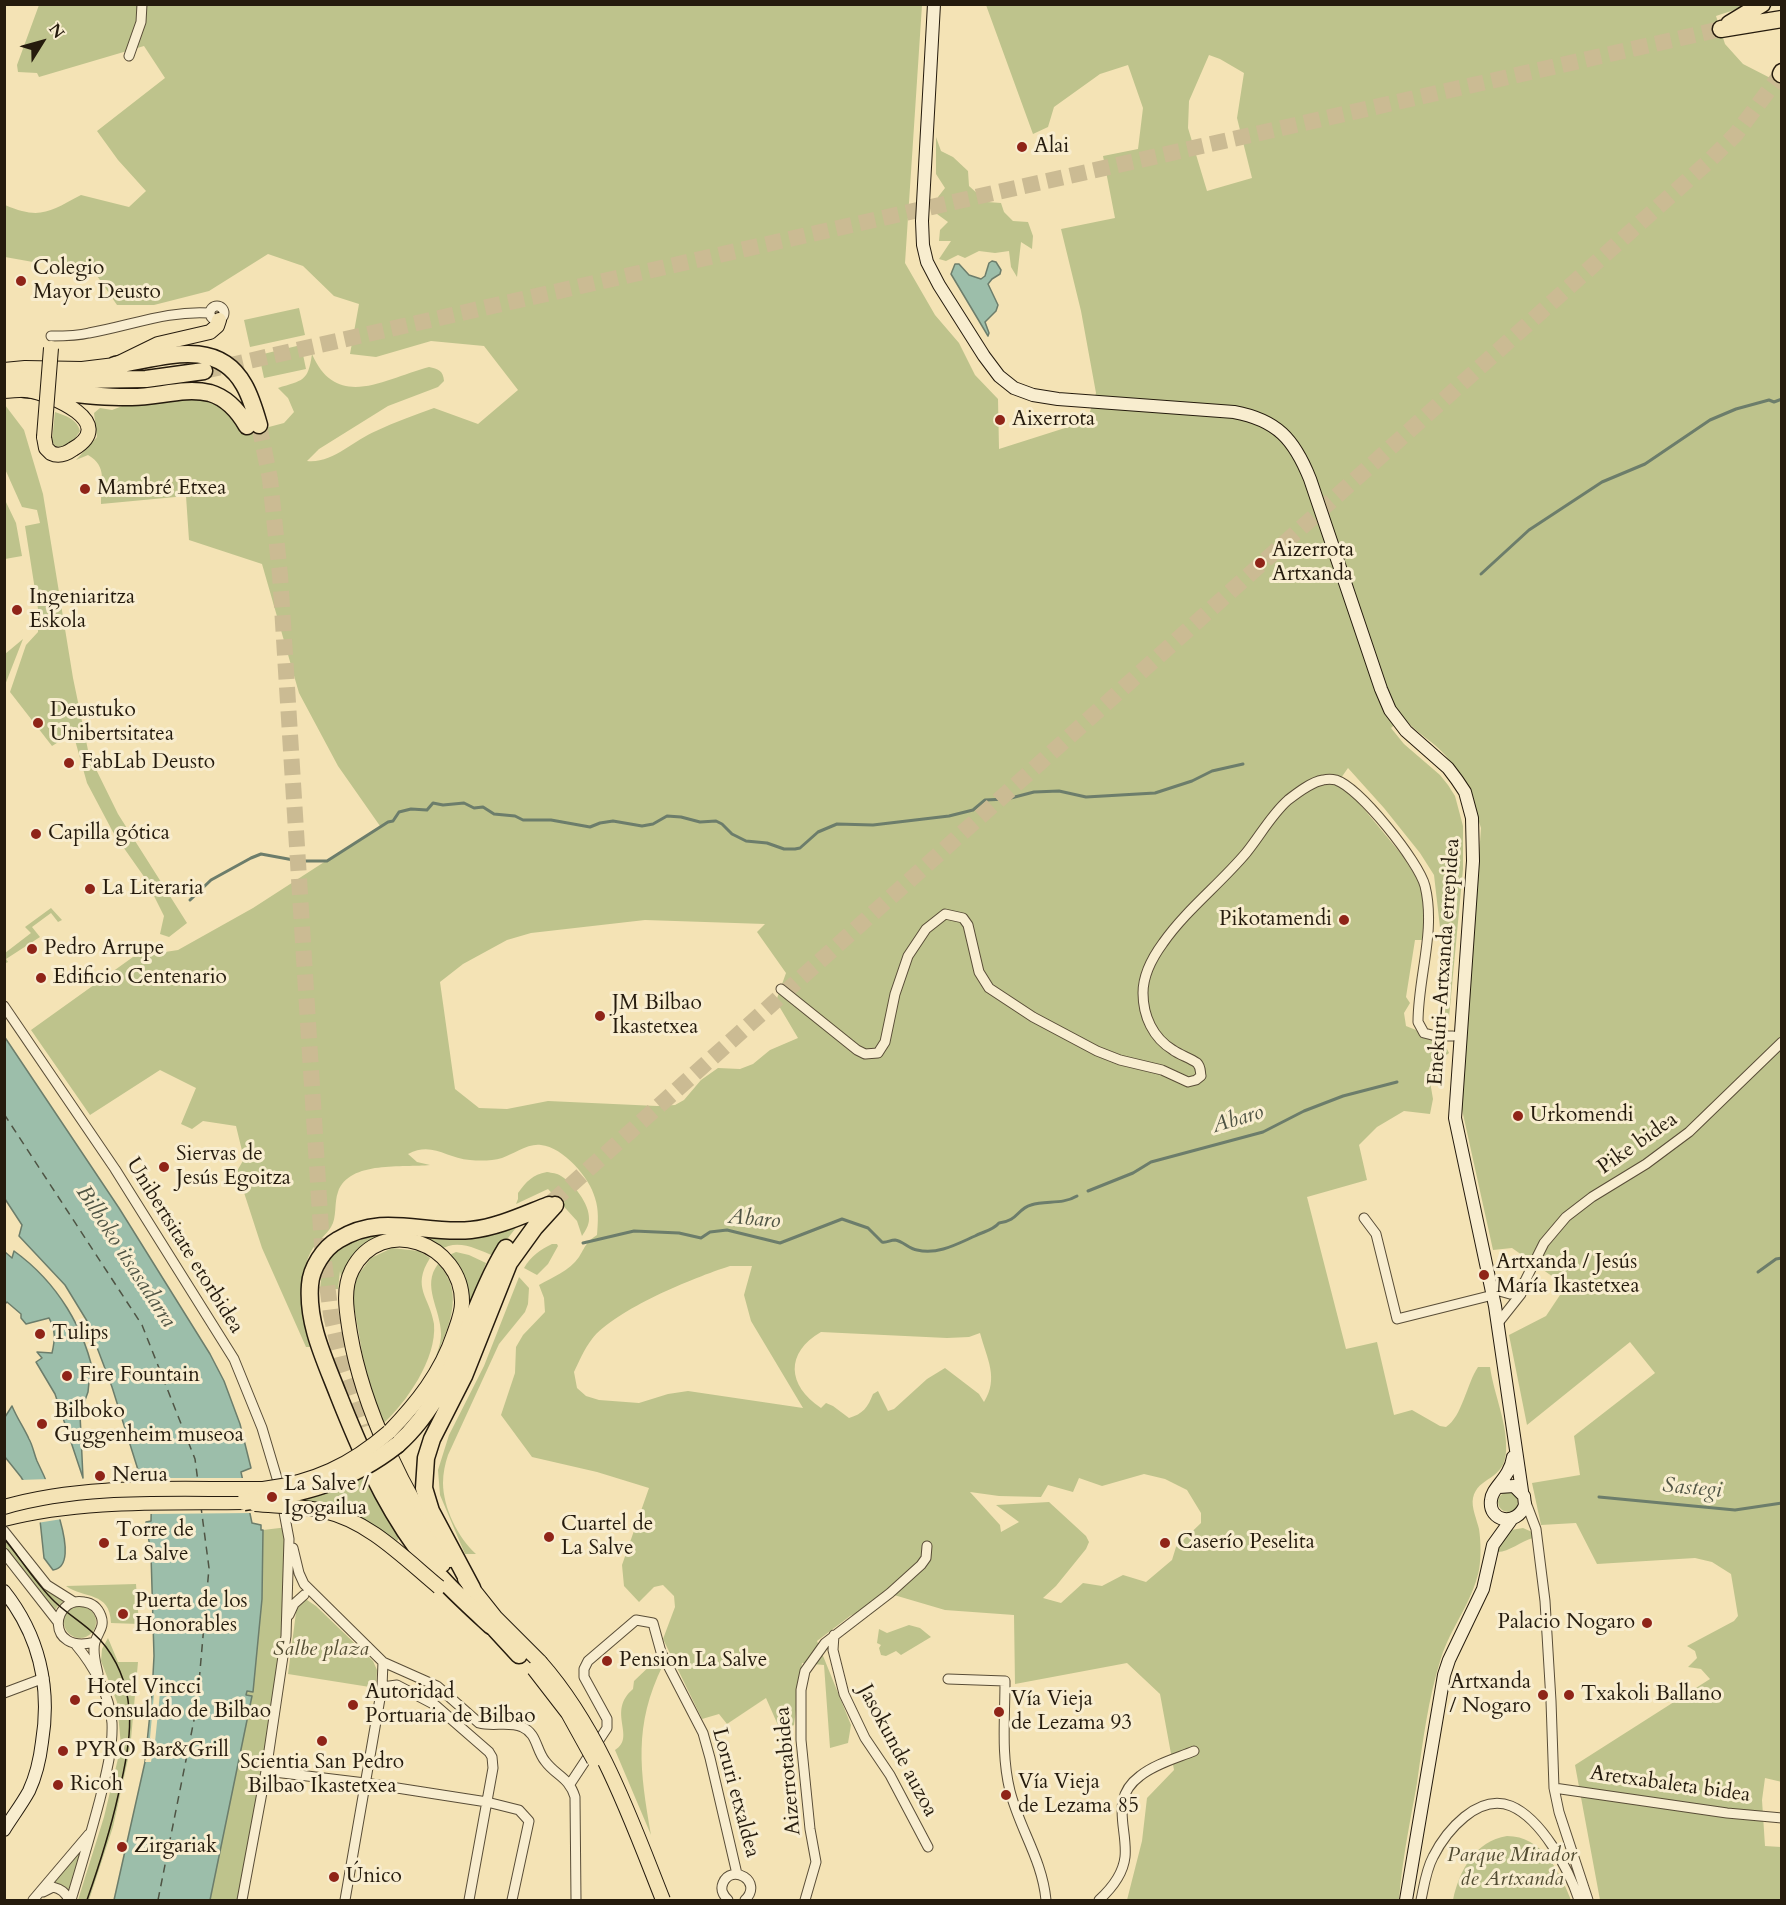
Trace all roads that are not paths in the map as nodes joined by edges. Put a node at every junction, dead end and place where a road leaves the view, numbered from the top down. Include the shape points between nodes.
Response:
1 (142, 4) edge
2 (934, 4) edge
3 (1761, 4) edge
4 (1782, 19) edge
5 (129, 56) dead end
6 (215, 316) joint
7 (51, 342) joint
8 (115, 365) junction
9 (4, 370) edge
10 (204, 371) tunnel mouth
11 (4, 381) edge
12 (25, 389) junction
13 (4, 391) edge
14 (781, 989) dead end
15 (4, 1006) edge
16 (1453, 1036) dead end
17 (1782, 1042) edge
18 (552, 1204) junction
19 (1364, 1218) dead end
20 (1525, 1281) junction
21 (1492, 1292) junction
22 (1498, 1323) junction
23 (363, 1427) tunnel mouth
24 (393, 1438) junction
25 (1514, 1444) junction
26 (328, 1473) joint
27 (1499, 1487) junction
28 (1524, 1496) junction
29 (244, 1502) junction
30 (4, 1507) edge
31 (1491, 1509) junction
32 (4, 1519) edge
33 (1511, 1519) junction
34 (4, 1531) edge
35 (289, 1539) junction
36 (1537, 1539) junction
37 (927, 1546) dead end
38 (1491, 1550) junction
39 (4, 1553) edge
40 (454, 1575) junction
41 (288, 1581) junction
42 (472, 1588) joint
43 (4, 1591) edge
44 (308, 1594) junction
45 (74, 1602) junction
46 (287, 1620) junction
47 (58, 1622) junction
48 (494, 1622) junction
49 (834, 1635) junction
50 (95, 1642) junction
51 (76, 1645) junction
52 (519, 1655) junction
53 (383, 1662) junction
54 (44, 1678) junction
55 (948, 1679) dead end
56 (101, 1686) junction
57 (382, 1687) junction
58 (4, 1693) edge
59 (1194, 1751) dead end
60 (266, 1771) junction
61 (365, 1783) junction
62 (570, 1784) junction
63 (1554, 1788) junction
64 (487, 1802) junction
65 (1782, 1818) edge
66 (4, 1830) edge
67 (92, 1830) junction
68 (928, 1847) dead end
69 (737, 1874) junction
70 (34, 1899) edge
71 (70, 1900) edge
72 (243, 1900) edge
73 (345, 1900) edge
74 (469, 1900) edge
75 (512, 1900) edge
76 (576, 1900) edge
77 (654, 1900) edge
78 (663, 1900) edge
79 (728, 1900) edge
80 (746, 1900) edge
81 (805, 1900) edge
82 (1046, 1900) edge
83 (1099, 1900) edge
84 (1406, 1900) edge
85 (1421, 1900) edge
86 (1579, 1900) edge
87 (1588, 1900) edge

1 - 5 street via 141,22
2 - 21 street, Enekuri-Artxanda errepidea via 923,245 939,285 984,356 1006,382 1033,395 1234,412 1259,419 1281,432 1302,458 1390,710 1406,731 1448,768 1465,792 1474,850 1455,1118
3 - 4 highway via 1721,29
6 - 7 street via 173,314
6 - 8 main road via 217,326 210,332 158,344
7 - 12 main road, bridge via 44,437 46,448 55,455 63,454 87,436 85,419 68,406 53,398
8 - 9 main road
8 - 12 highway via 184,353 200,353 218,360 243,383 253,426 212,394 192,391 133,398
10 - 11 highway via 146,379
12 - 13 main road
14 - 16 street, Enekuri-Artxanda errepidea via 857,1050 878,1053 885,1042 908,956 926,929 945,914 956,915 969,925 979,972 989,988 1096,1051 1162,1070 1188,1082 1196,1080 1201,1076 1200,1068 1160,1040 1146,1016 1144,978 1150,963 1175,928 1246,853 1278,810 1305,789 1329,779 1342,783 1371,808 1419,873 1425,886 1428,934 1418,1022 1424,1033
15 - 35 street, Unibertsitate etorbidea via 121,1179 234,1359 271,1457
17 - 20 street, Pike bidea via 1689,1132 1566,1217 1544,1243
18 - 24 highway via 507,1247 494,1268 449,1376 416,1427
18 - 40 highway via 509,1263 426,1458 424,1488
18 - 40 highway via 491,1227 470,1230 371,1226 354,1231 335,1241 323,1254 310,1282 310,1311 318,1343 367,1461 416,1548
19 - 21 street via 1376,1234 1396,1319
20 - 21 street via 1510,1294
20 - 22 street, Pike bidea via 1521,1294
21 - 22 street, Enekuri-Artxanda errepidea
22 - 25 street, Enekuri-Artxanda errepidea
23 - 40 highway via 404,1506 435,1555
24 - 26 highway, bridge via 366,1457
24 - 29 highway, bridge via 374,1462 343,1479 301,1493
24 - 40 main road via 440,1366 462,1304 452,1267 429,1246 412,1240 379,1244 361,1258 346,1291 346,1312 363,1387 377,1425
25 - 27 street via 1511,1468
25 - 28 street, Enekuri-Artxanda errepidea
26 - 30 main road, bridge via 263,1489 115,1490
27 - 28 street via 1509,1485
27 - 31 street via 1492,1494
28 - 33 street via 1521,1514
28 - 36 street
29 - 32 main road via 117,1503
29 - 52 main road, bridge via 324,1511 362,1526
31 - 33 street via 1501,1518
31 - 38 street
33 - 36 street via 1528,1524
33 - 38 street
34 - 45 street via 47,1585
35 - 41 street
35 - 44 street
36 - 63 street via 1545,1601
37 - 49 street, Aizerrotabidea via 921,1565
38 - 84 street via 1484,1589 1444,1675
39 - 47 street
40 - 42 highway
40 - 48 highway
41 - 44 street via 292,1588
41 - 46 street
42 - 48 main road
43 - 54 street via 33,1639
44 - 46 street via 294,1604
44 - 53 street
45 - 47 street via 63,1609
45 - 50 street via 88,1602 99,1611 103,1624
46 - 60 street
47 - 51 street via 61,1634
48 - 52 highway
48 - 78 main road, bridge via 555,1678 588,1728 625,1805
49 - 68 street, Jasokunde auzoa via 833,1650 844,1694
49 - 81 street, Aizerrotabidea via 813,1657 801,1690 801,1740 816,1862
50 - 51 street
50 - 56 street
51 - 56 street
52 - 77 main road, bridge via 545,1681 578,1729
53 - 57 street
53 - 62 street via 437,1686 479,1722 526,1729 544,1760
54 - 58 street
54 - 66 street via 45,1723 39,1763 29,1791
55 - 82 street via 1005,1681 1004,1759 1016,1810 1040,1868
56 - 67 street via 112,1722 112,1744
57 - 61 street
57 - 64 street via 397,1685 435,1705 489,1752 493,1762
59 - 83 street via 1140,1776 1128,1789 1121,1815 1124,1864
60 - 61 street
60 - 72 street
61 - 64 street
61 - 73 street
62 - 69 street, Loruri etxaldea via 607,1728 607,1719 584,1677 588,1661 636,1620 653,1623 661,1652 703,1733
62 - 76 street via 576,1797
63 - 65 street, Aretxabaleta bidea
63 - 87 street
64 - 74 street
64 - 75 street via 519,1810 529,1821
67 - 70 street
67 - 71 street
69 - 79 street via 727,1877 722,1885
69 - 80 street, Loruri etxaldea via 751,1884
70 - 71 street via 53,1887 62,1890
85 - 86 street via 1433,1857 1445,1838 1476,1809 1498,1803 1512,1806 1536,1826 1565,1865

